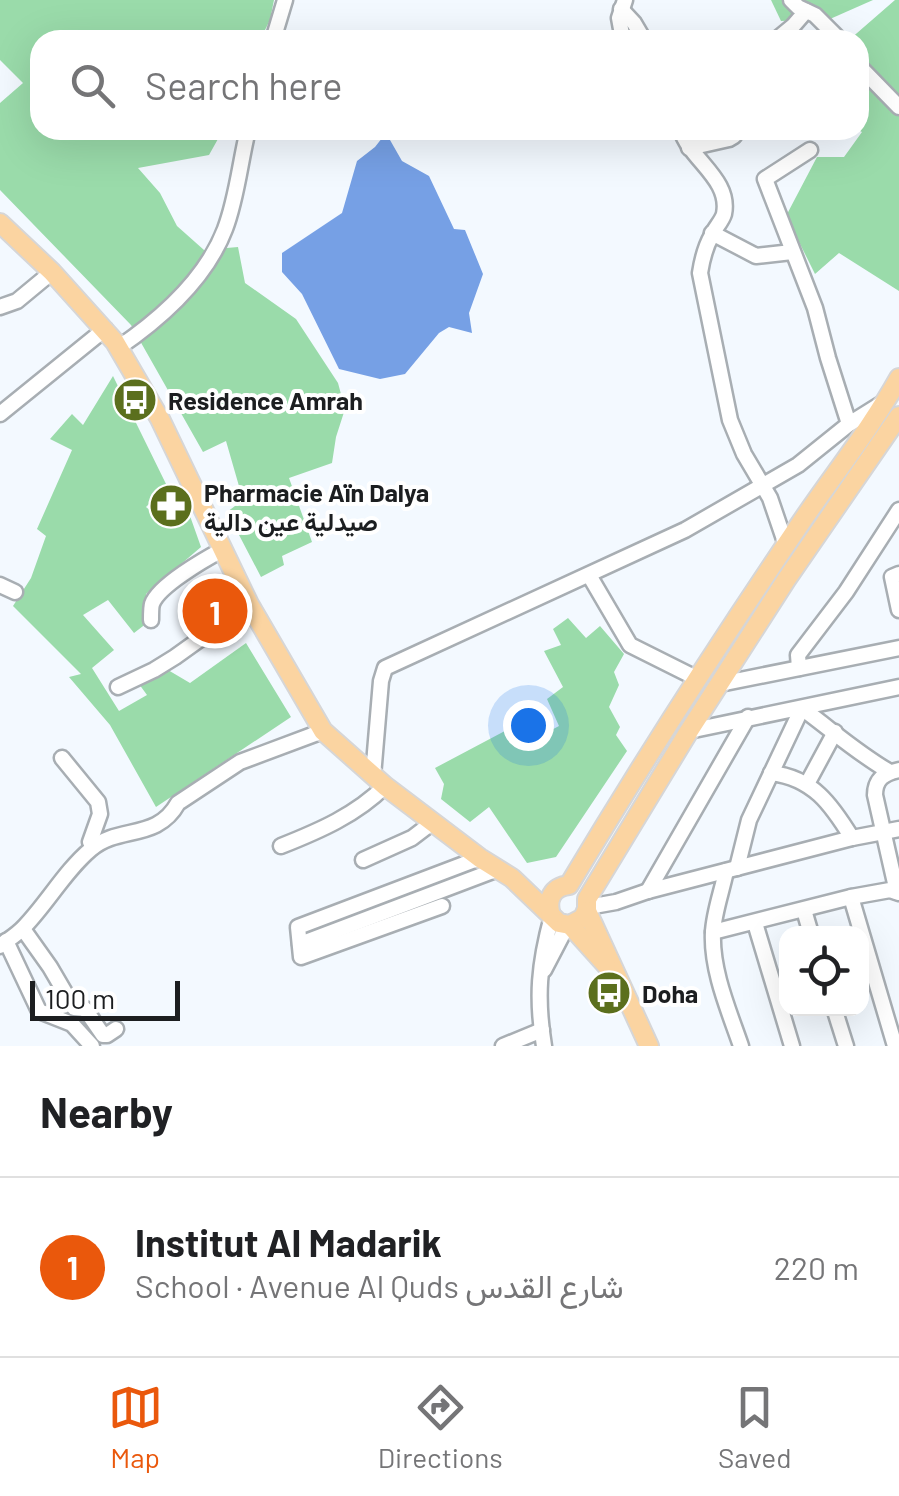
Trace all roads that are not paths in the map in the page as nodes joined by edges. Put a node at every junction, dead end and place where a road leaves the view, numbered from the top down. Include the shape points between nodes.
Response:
1 (285, 0) edge
2 (791, 0) edge
3 (623, 4) edge
4 (806, 11) junction
5 (276, 30) edge
6 (621, 30) edge
7 (638, 30) edge
8 (788, 30) edge
9 (830, 30) edge
10 (869, 76) edge
11 (899, 107) edge
12 (246, 140) edge
13 (685, 140) edge
14 (725, 140) edge
15 (689, 148) junction
16 (810, 150) dead end
17 (0, 223) edge
18 (712, 233) junction
19 (792, 252) junction
20 (52, 272) junction
21 (0, 307) edge
22 (105, 329) junction
23 (118, 348) junction
24 (899, 378) edge
25 (886, 400) junction
26 (0, 414) edge
27 (899, 416) edge
28 (850, 424) junction
29 (764, 486) junction
30 (898, 515) edge
31 (786, 545) junction
32 (875, 547) junction
33 (222, 550) junction
34 (589, 574) junction
35 (895, 575) edge
36 (0, 584) edge
37 (15, 592) dead end
38 (250, 604) junction
39 (899, 610) edge
40 (151, 620) dead end
41 (899, 648) edge
42 (799, 668) junction
43 (698, 678) junction
44 (720, 684) junction
45 (118, 686) dead end
46 (899, 687) edge
47 (803, 708) junction
48 (748, 717) junction
49 (323, 731) junction
50 (689, 731) junction
51 (835, 732) junction
52 (62, 758) dead end
53 (894, 771) edge
54 (770, 773) junction
55 (379, 781) junction
56 (807, 784) junction
57 (433, 822) junction
58 (899, 829) edge
59 (882, 833) junction
60 (852, 838) junction
61 (281, 846) dead end
62 (93, 847) junction
63 (480, 858) junction
64 (364, 860) dead end
65 (732, 869) junction
66 (505, 874) junction
67 (562, 888) junction
68 (648, 891) junction
69 (898, 893) edge
70 (851, 898) junction
71 (442, 906) dead end
72 (587, 906) junction
73 (804, 910) junction
74 (560, 920) junction
75 (755, 923) junction
76 (809, 926) edge
77 (23, 929) junction
78 (713, 932) junction
79 (3, 944) edge
80 (300, 944) junction
81 (618, 978) junction
82 (837, 1016) edge
83 (116, 1029) dead end
84 (542, 1030) junction
85 (92, 1046) edge
86 (503, 1046) edge
87 (544, 1046) edge
88 (649, 1046) edge
89 (740, 1046) edge
90 (792, 1046) edge
91 (846, 1046) edge
92 (895, 1046) edge

1 - 5 street
2 - 4 street
3 - 6 street
3 - 7 street
4 - 8 street
4 - 9 street
10 - 11 street
12 - 23 street via 227,226 206,266 151,326
13 - 15 street
14 - 15 street
15 - 18 street via 724,197 724,216
16 - 19 street via 765,180
17 - 20 main road
18 - 19 street via 756,256
18 - 29 street via 700,274 725,400 734,433
19 - 28 street
20 - 21 street
20 - 22 main road
22 - 23 main road
22 - 26 street
23 - 33 main road
24 - 25 main road
25 - 28 street
25 - 31 main road
27 - 44 main road
28 - 29 street
29 - 31 street
29 - 34 street
30 - 32 street
31 - 43 main road
32 - 35 street
32 - 42 street via 798,655
33 - 38 main road
33 - 40 street via 158,595
34 - 43 street via 630,644
34 - 55 street via 385,668
35 - 39 street
36 - 37 street
38 - 45 street via 175,657
38 - 49 main road
41 - 42 street
42 - 44 street
43 - 67 main road
44 - 50 main road
46 - 47 street
47 - 48 street
47 - 51 street
47 - 54 street
48 - 50 street
48 - 68 street
49 - 55 main road
49 - 62 street via 240,762 178,803 154,828
50 - 72 main road
51 - 53 street
51 - 56 street
52 - 62 street via 98,802
53 - 59 street via 875,788
54 - 56 street
54 - 65 street
55 - 57 main road
55 - 61 street via 367,804
56 - 60 street
57 - 63 main road
57 - 64 street
58 - 59 street
59 - 60 street
59 - 69 street
60 - 65 street
62 - 77 street
63 - 66 main road
63 - 80 street via 298,927
65 - 68 street
65 - 78 street
66 - 67 main road
66 - 74 main road
66 - 80 street
67 - 72 main road via 577,887
67 - 74 main road via 548,906
68 - 72 street
69 - 70 street
70 - 73 street
70 - 92 street
71 - 80 street via 301,957
72 - 74 main road via 583,918
72 - 81 main road
73 - 75 street
73 - 76 street
74 - 81 main road
74 - 84 street via 539,980
75 - 78 street
75 - 90 street
77 - 79 street
77 - 83 street via 74,1008 85,1009 103,1035
78 - 89 street
79 - 85 street via 38,1011 72,1024
81 - 88 main road
82 - 91 street
84 - 86 street
84 - 87 street

